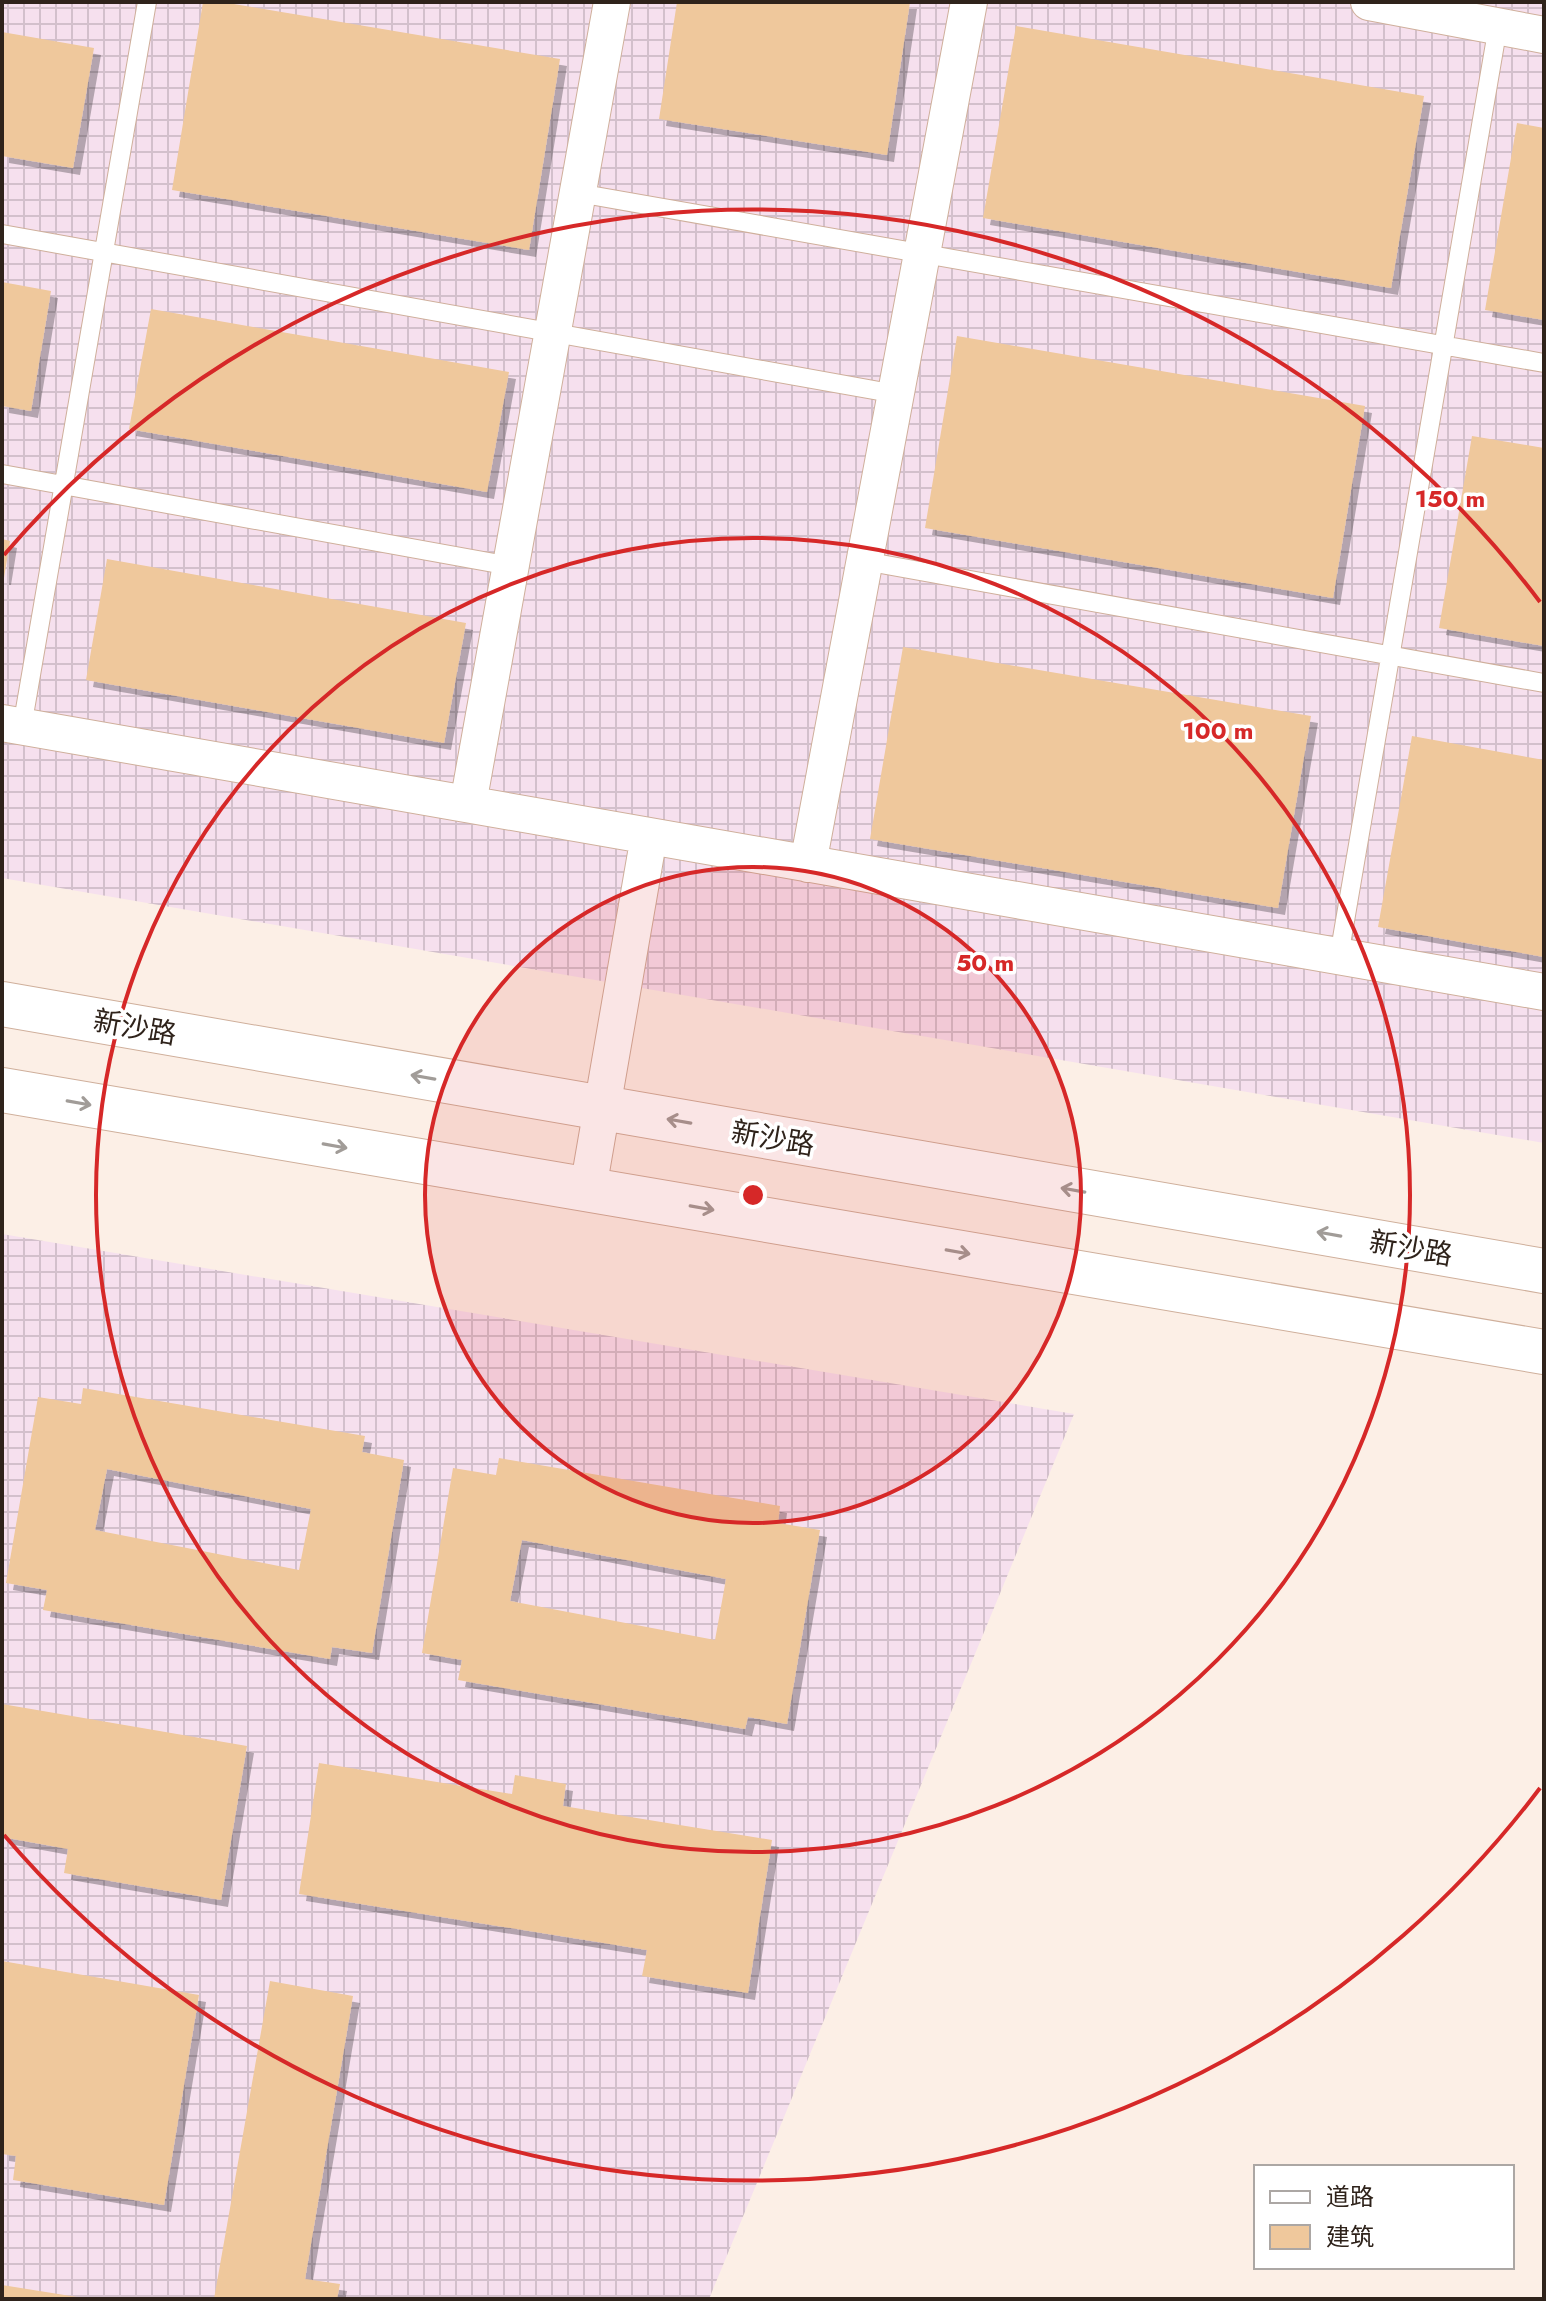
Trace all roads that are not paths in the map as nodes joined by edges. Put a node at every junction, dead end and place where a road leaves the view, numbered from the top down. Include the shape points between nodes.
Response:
1 (147, 2) edge
2 (612, 2) edge
3 (969, 2) edge
4 (1369, 2) edge
5 (1498, 26) junction
6 (1544, 35) edge
7 (578, 193) junction
8 (2, 234) edge
9 (104, 252) junction
10 (922, 254) junction
11 (552, 333) junction
12 (1443, 345) junction
13 (1544, 363) edge
14 (896, 394) junction
15 (2, 474) edge
16 (64, 485) junction
17 (864, 561) junction
18 (510, 566) junction
19 (1391, 655) junction
20 (1544, 683) edge
21 (12, 725) edge
22 (468, 804) junction
23 (649, 836) junction
24 (808, 864) junction
25 (1339, 956) junction
26 (1544, 992) edge
27 (2, 1004) edge
28 (2, 1090) edge
29 (602, 1108) junction
30 (588, 1189) junction
31 (1544, 1271) edge
32 (1535, 1353) edge

1 - 9 lane
2 - 7 street
3 - 10 street
4 - 5 street
5 - 6 street
5 - 12 lane
7 - 10 lane
7 - 11 street
8 - 9 lane
9 - 11 lane
9 - 16 lane
10 - 12 lane
10 - 14 street
11 - 14 lane
11 - 18 street
12 - 13 lane
12 - 19 lane
14 - 17 street
15 - 16 lane
16 - 18 lane
16 - 21 lane
17 - 19 lane
17 - 24 street
18 - 22 street
19 - 20 lane
19 - 25 lane
21 - 22 street
22 - 23 street
23 - 24 street
23 - 29 street
24 - 25 street
25 - 26 street
29 -> 27 main road, 新沙路
28 -> 30 main road
29 - 30 street
31 -> 29 main road, 新沙路
30 -> 32 main road

